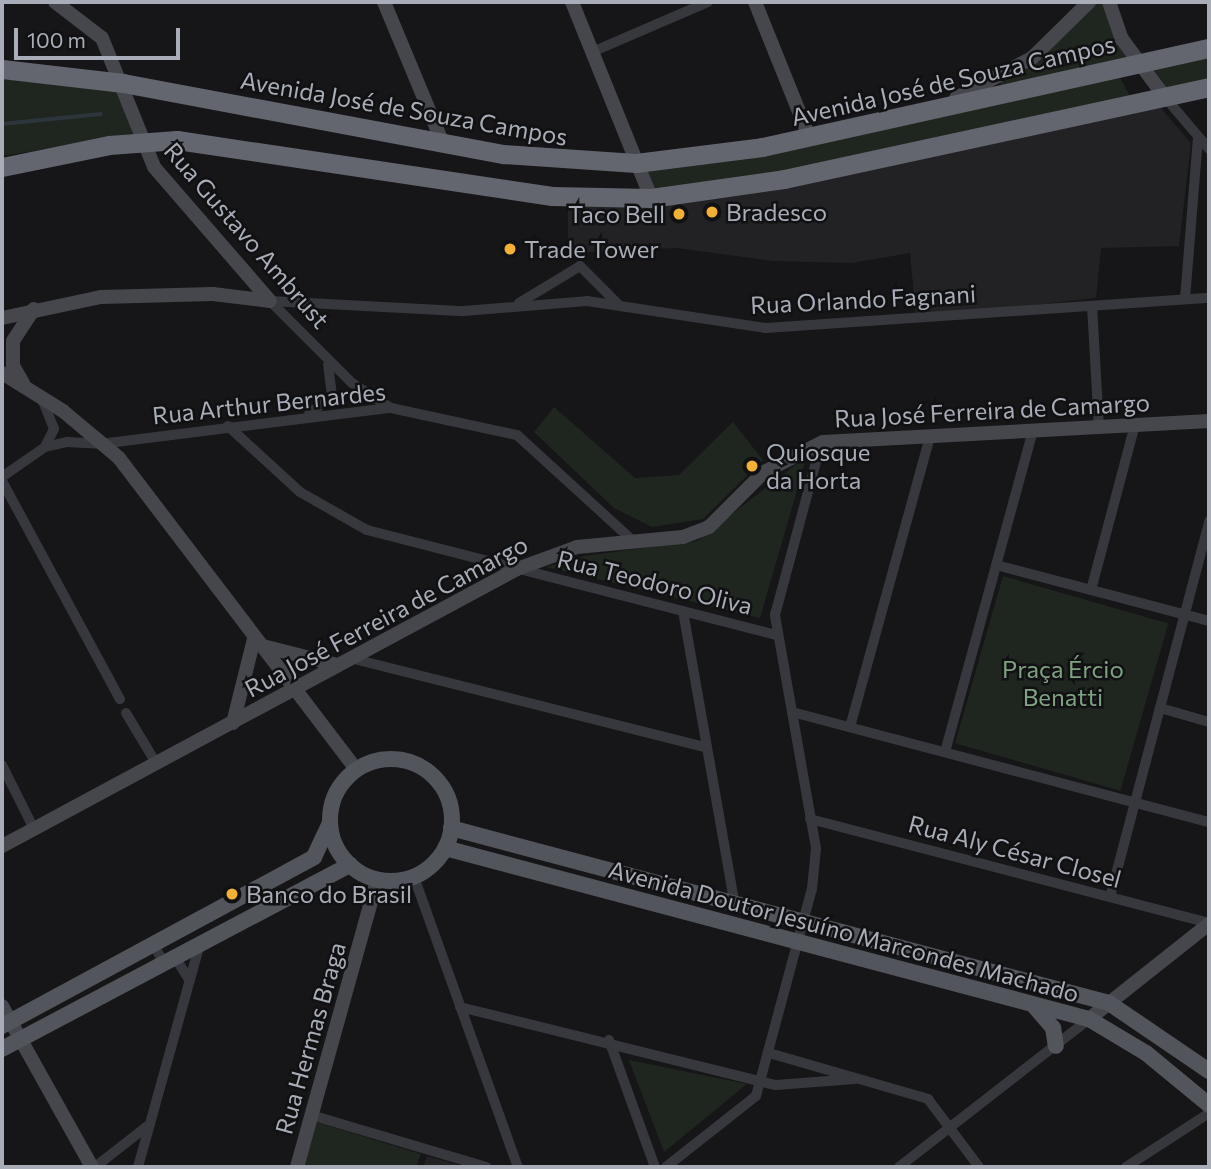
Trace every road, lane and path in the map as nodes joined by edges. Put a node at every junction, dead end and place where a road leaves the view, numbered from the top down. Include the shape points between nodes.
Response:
1 (55, 2) edge
2 (384, 2) edge
3 (572, 2) edge
4 (708, 2) edge
5 (755, 2) edge
6 (1089, 2) edge
7 (1109, 2) edge
8 (1209, 48) edge
9 (592, 52) junction
10 (1141, 63) junction
11 (2, 69) edge
12 (122, 83) junction
13 (1209, 87) edge
14 (1164, 96) junction
15 (929, 110) junction
16 (809, 136) junction
17 (1198, 138) junction
18 (142, 142) junction
19 (443, 144) junction
20 (1209, 149) edge
21 (636, 163) junction
22 (348, 164) junction
23 (2, 167) edge
24 (651, 198) junction
25 (1209, 298) edge
26 (1185, 299) junction
27 (270, 301) junction
28 (618, 304) junction
29 (514, 306) junction
30 (1092, 306) junction
31 (34, 309) junction
32 (2, 318) edge
33 (325, 358) junction
34 (2, 373) edge
35 (23, 383) junction
36 (41, 397) junction
37 (391, 408) junction
38 (297, 419) junction
39 (1209, 421) edge
40 (1135, 425) junction
41 (228, 426) junction
42 (1099, 427) junction
43 (1033, 430) junction
44 (930, 436) junction
45 (821, 443) junction
46 (100, 444) junction
47 (45, 447) junction
48 (2, 479) edge
49 (1209, 521) edge
50 (632, 540) junction
51 (996, 565) junction
52 (517, 569) junction
53 (1091, 590) junction
54 (683, 611) junction
55 (1184, 614) junction
56 (1209, 621) edge
57 (777, 635) junction
58 (255, 641) junction
59 (344, 662) junction
60 (292, 692) junction
61 (120, 699) dead end
62 (1160, 708) junction
63 (792, 712) junction
64 (126, 713) dead end
65 (1209, 722) edge
66 (233, 723) junction
67 (850, 727) junction
68 (707, 748) junction
69 (945, 752) junction
70 (156, 764) junction
71 (2, 765) edge
72 (356, 769) junction
73 (1136, 801) junction
74 (810, 819) junction
75 (1209, 822) edge
76 (330, 823) junction
77 (452, 828) junction
78 (34, 829) junction
79 (2, 846) edge
80 (445, 848) junction
81 (349, 865) junction
82 (414, 877) junction
83 (377, 880) junction
84 (1110, 897) junction
85 (735, 906) junction
86 (804, 924) junction
87 (1209, 924) edge
88 (201, 941) junction
89 (153, 944) junction
90 (798, 946) junction
91 (163, 961) junction
92 (92, 977) junction
93 (190, 981) junction
94 (102, 995) junction
95 (1110, 1003) junction
96 (2, 1006) edge
97 (1033, 1006) junction
98 (460, 1007) junction
99 (1089, 1019) junction
100 (7, 1023) edge
101 (1161, 1034) junction
102 (21, 1039) junction
103 (609, 1040) junction
104 (1056, 1046) junction
105 (2, 1049) edge
106 (769, 1053) junction
107 (1146, 1053) junction
108 (1209, 1071) edge
109 (855, 1079) junction
110 (761, 1080) junction
111 (1209, 1105) edge
112 (1209, 1113) edge
113 (311, 1115) junction
114 (150, 1124) junction
115 (949, 1126) junction
116 (93, 1167) edge
117 (138, 1167) edge
118 (297, 1167) edge
119 (486, 1167) edge
120 (518, 1167) edge
121 (655, 1167) edge
122 (666, 1167) edge
123 (898, 1167) edge
124 (979, 1167) edge
125 (1126, 1167) edge

1 - 12 street, Rua Gustavo Ambrust via 102,38
2 - 19 street
3 - 9 street
4 - 9 street
5 - 16 street
6 - 15 street via 1032,58
7 - 10 street via 1122,39
8 - 10 highway, Avenida José de Souza Campos
9 - 21 street
10 - 14 street
10 - 15 highway, Avenida José de Souza Campos
11 - 12 highway, Avenida José de Souza Campos
12 - 18 street, Rua Gustavo Ambrust
12 - 19 highway, Avenida José de Souza Campos
13 - 14 highway
14 - 17 street
14 - 24 highway via 784,179
15 - 16 highway, Avenida José de Souza Campos
16 - 21 highway, Avenida José de Souza Campos
17 - 20 street
17 - 26 street
18 - 22 highway via 219,143
18 - 23 highway
18 - 27 street, Rua Gustavo Ambrust via 154,167
19 - 21 highway, Avenida José de Souza Campos via 565,161
19 - 22 highway via 445,162 437,169
21 - 24 street
22 - 24 highway via 552,196
25 - 26 street, Rua Orlando Fagnani
26 - 30 street, Rua Orlando Fagnani
27 - 29 street, Rua Orlando Fagnani via 464,311
27 - 31 street via 138,295
27 - 33 street, Rua Gustavo Ambrust
28 - 29 street, Rua Orlando Fagnani
28 - 29 street via 580,265
28 - 30 street, Rua Orlando Fagnani via 766,328
30 - 42 street
31 - 32 street
31 - 35 street via 13,341 13,366
33 - 37 street, Rua Gustavo Ambrust
33 - 38 street via 334,376 332,396
34 - 35 street
35 - 36 street
36 - 46 street
36 - 47 street via 54,429
37 - 38 street, Rua Arthur Bernardes
37 - 50 street, Rua Arthur Bernardes via 517,435
38 - 41 street, Rua Arthur Bernardes
39 - 40 street, Rua José Ferreira de Camargo
40 - 42 street, Rua José Ferreira de Camargo
40 - 53 street
41 - 46 street, Rua Arthur Bernardes
41 - 52 street, Rua Teodoro Oliva via 327,511 398,540
42 - 43 street, Rua José Ferreira de Camargo
43 - 44 street, Rua José Ferreira de Camargo
43 - 51 street
44 - 45 street, Rua José Ferreira de Camargo
44 - 67 street
45 - 50 street, Rua José Ferreira de Camargo via 764,472 709,527 684,537
45 - 57 street via 777,597
46 - 47 street, Rua Arthur Bernardes
46 - 58 street via 144,487
47 - 48 street
48 - 61 street
49 - 55 street
50 - 52 street, Rua José Ferreira de Camargo via 577,547
51 - 53 street
51 - 69 street
52 - 54 street, Rua Teodoro Oliva
52 - 59 street, Rua José Ferreira de Camargo
53 - 55 street
54 - 57 street, Rua Teodoro Oliva
54 - 68 street
55 - 56 street
55 - 62 street
57 - 63 street
58 - 59 street via 286,657
58 - 60 street
58 - 66 street
59 - 60 street, Rua José Ferreira de Camargo
59 - 68 street
60 - 66 street, Rua José Ferreira de Camargo
60 - 72 street
62 - 65 street
62 - 73 street
63 - 67 street
63 - 74 street
64 - 70 street
66 - 70 street, Rua José Ferreira de Camargo
67 - 69 street
68 - 85 street
69 - 73 street
70 - 78 street, Rua José Ferreira de Camargo
71 - 78 street
72 - 76 main road via 341,784
72 - 77 main road via 374,761 413,763 443,789
73 - 75 street
73 - 84 street
74 - 84 street, Rua Aly César Closel
74 - 86 street via 816,868
76 - 81 main road
76 - 89 main road via 314,857
77 - 80 main road
77 - 85 main road, Avenida Doutor Jesuíno Marcondes Machado
78 - 79 street, Rua José Ferreira de Camargo
80 - 82 main road
80 - 90 main road, Avenida Doutor Jesuíno Marcondes Machado
81 - 83 main road
81 - 88 main road
82 - 83 main road
82 - 98 street
83 - 113 street, Rua Hermas Braga
84 - 87 street, Rua Aly César Closel
85 - 86 main road, Avenida Doutor Jesuíno Marcondes Machado
86 - 90 street
86 - 95 main road, Avenida Doutor Jesuíno Marcondes Machado
87 - 95 street
88 - 91 main road
88 - 93 street
89 - 91 street
89 - 92 main road
90 - 97 main road, Avenida Doutor Jesuíno Marcondes Machado
90 - 106 street
91 - 93 street via 178,962
91 - 94 main road
92 - 94 main road
92 - 100 main road
93 - 114 street
94 - 102 main road
95 - 99 street
95 - 101 main road, Avenida Doutor Jesuíno Marcondes Machado
96 - 100 street
97 - 99 main road, Avenida Doutor Jesuíno Marcondes Machado
97 - 104 main road via 1053,1028
98 - 103 street
98 - 120 street
99 - 104 street
99 - 107 main road, Avenida Doutor Jesuíno Marcondes Machado
100 - 102 street
101 - 107 main road
101 - 108 main road, Avenida Doutor Jesuíno Marcondes Machado
102 - 105 main road
102 - 116 street
103 - 110 street
103 - 121 street
104 - 115 street
106 - 109 street
106 - 110 street
107 - 111 main road, Avenida Doutor Jesuíno Marcondes Machado
109 - 110 street via 784,1085
109 - 115 street via 909,1089 928,1099
110 - 122 street via 747,1106
112 - 125 street
113 - 118 street, Rua Hermas Braga
113 - 119 street
114 - 116 street
114 - 117 street
115 - 123 street
115 - 124 street

